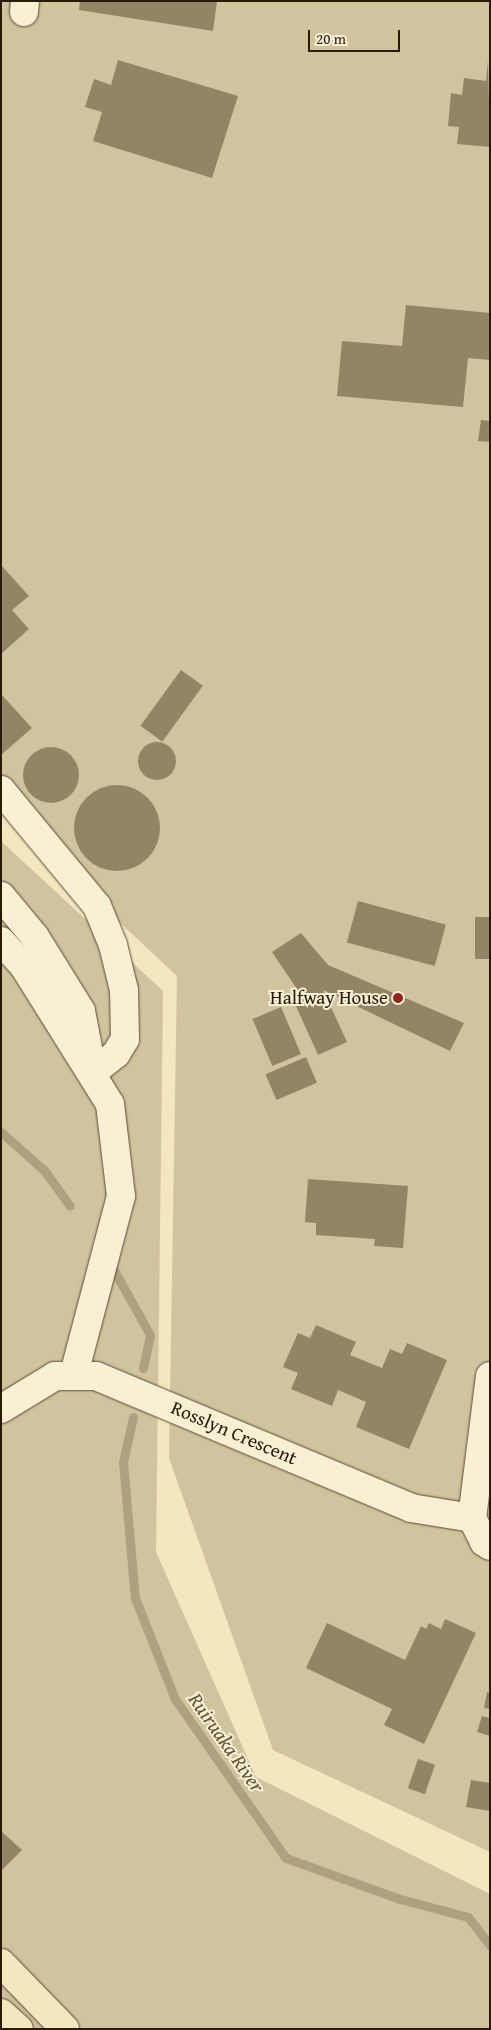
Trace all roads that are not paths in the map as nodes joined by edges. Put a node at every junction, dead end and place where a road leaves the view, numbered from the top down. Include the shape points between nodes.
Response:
1 (1, 790) edge
2 (1, 896) edge
3 (1, 941) edge
4 (93, 1072) junction
5 (74, 1374) junction
6 (490, 1376) edge
7 (1, 1409) edge
8 (472, 1518) junction
9 (490, 1546) edge
10 (1, 1963) edge
11 (1, 2012) edge
12 (18, 2029) edge
13 (65, 2029) edge

1 - 4 street via 97,906 113,945 124,990 125,1039 116,1054
2 - 4 street via 35,937 81,1011
3 - 4 street via 25,968
4 - 5 street via 110,1104 121,1196
5 - 7 street, Rosslyn Crescent via 55,1376 38,1384
5 - 8 street, Rosslyn Crescent via 96,1376 119,1384 411,1508
6 - 8 street
8 - 9 street via 484,1542
10 - 13 main road
11 - 12 main road

